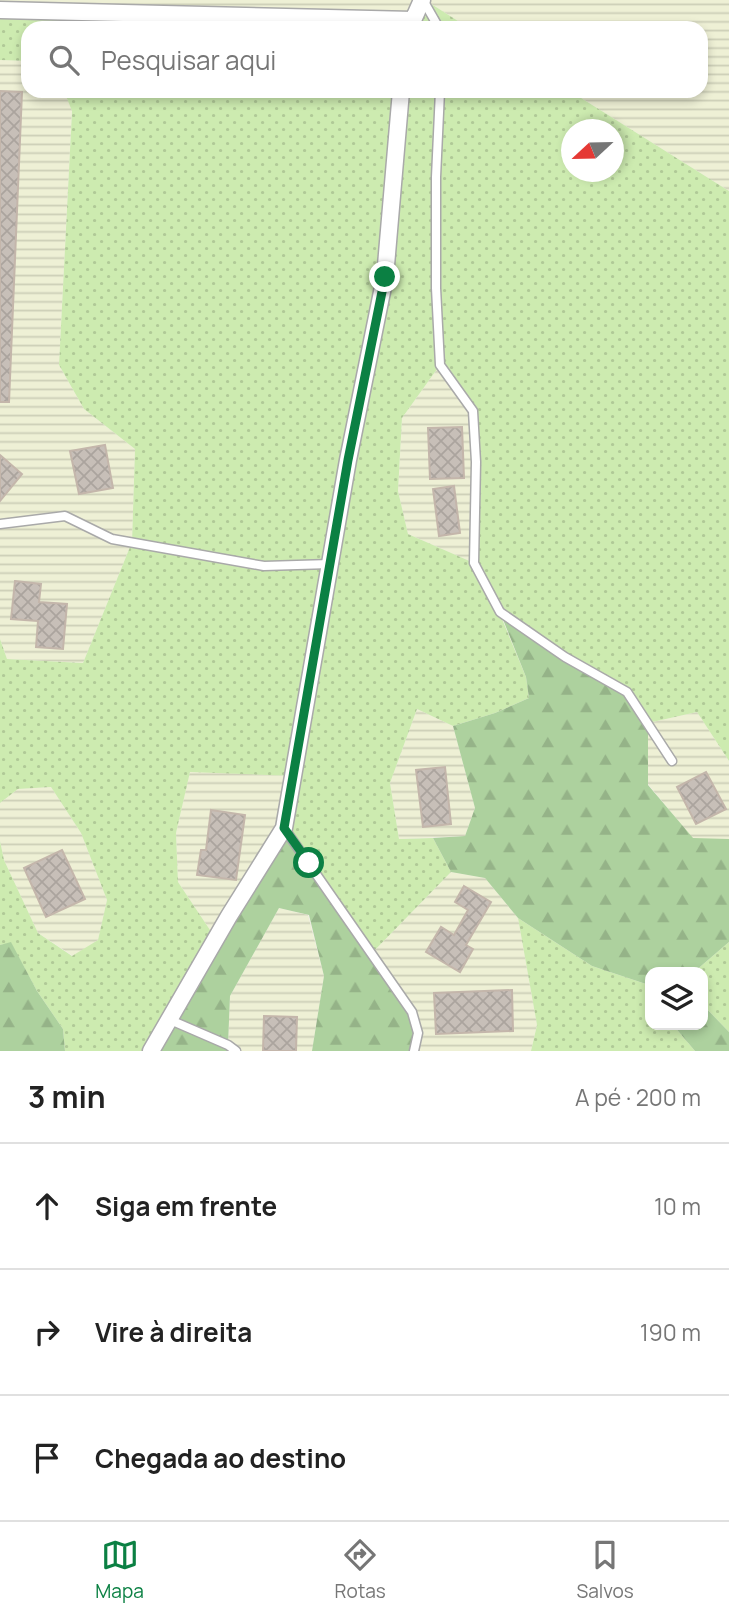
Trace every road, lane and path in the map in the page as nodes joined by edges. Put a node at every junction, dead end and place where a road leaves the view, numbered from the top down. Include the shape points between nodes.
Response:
1 (423, 0) edge
2 (0, 10) edge
3 (324, 21) edge
4 (413, 21) edge
5 (435, 21) edge
6 (400, 98) edge
7 (440, 98) edge
8 (0, 524) edge
9 (330, 564) junction
10 (672, 761) dead end
11 (284, 828) junction
12 (168, 1019) junction
13 (151, 1051) edge
14 (236, 1051) edge
15 (414, 1051) edge

1 - 4 street
1 - 5 lane
2 - 3 street
6 - 9 street via 385,277
7 - 10 lane via 436,288 440,365 473,411 474,563 500,612 627,692
8 - 9 lane via 65,516 112,539 264,566
9 - 11 street
11 - 12 street
11 - 15 lane via 412,1012 418,1034
12 - 13 street
12 - 14 lane

